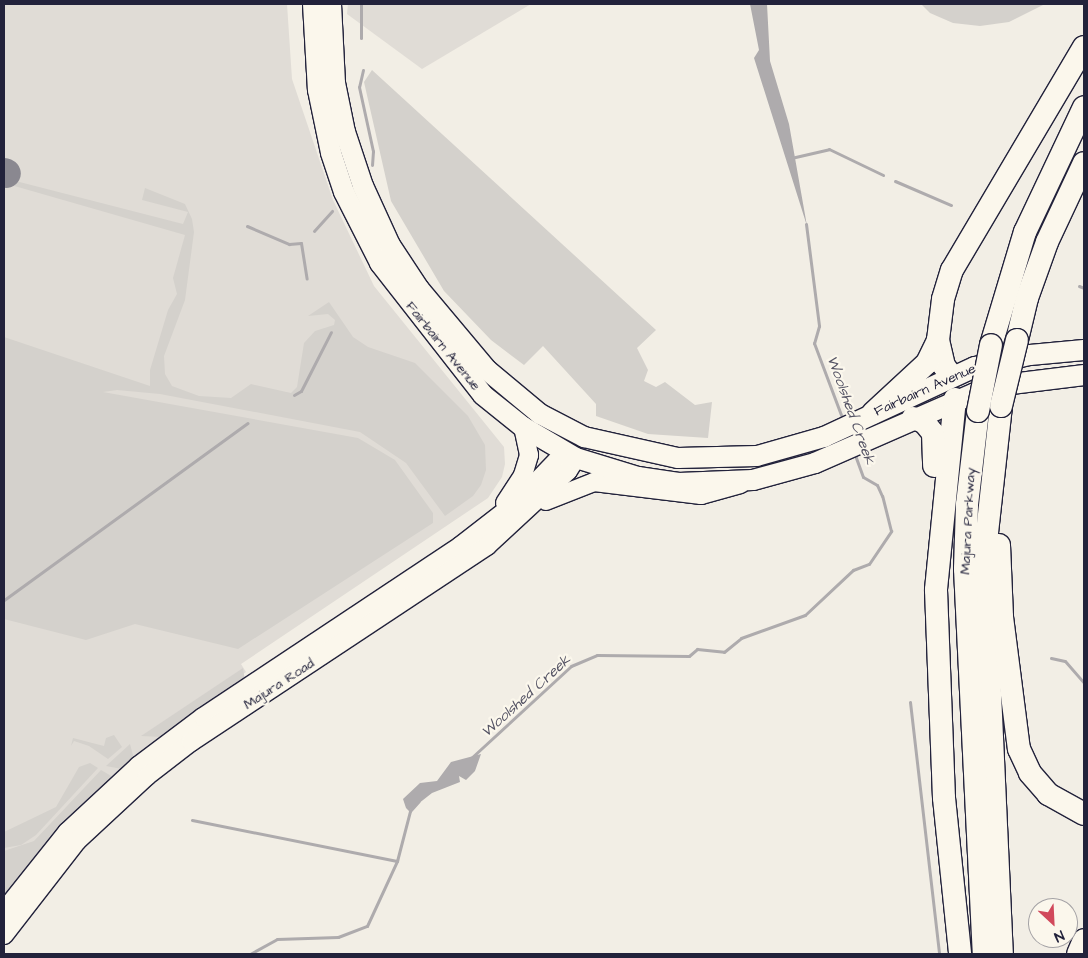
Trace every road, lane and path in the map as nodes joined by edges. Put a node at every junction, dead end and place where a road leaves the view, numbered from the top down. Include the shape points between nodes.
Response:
1 (313, 4) edge
2 (331, 4) edge
3 (1084, 47) edge
4 (1084, 107) edge
5 (1084, 163) edge
6 (938, 340) junction
7 (1084, 350) edge
8 (1084, 375) edge
9 (960, 381) junction
10 (1002, 396) junction
11 (871, 414) junction
12 (913, 418) junction
13 (523, 427) junction
14 (584, 437) junction
15 (571, 455) junction
16 (753, 480) junction
17 (495, 530) junction
18 (937, 563) junction
19 (1084, 814) edge
20 (4, 911) edge
21 (4, 935) edge
22 (1084, 940) edge
23 (960, 954) edge
24 (984, 954) edge
25 (1002, 954) edge
26 (1078, 954) edge

1 - 13 main road, Fairbairn Avenue via 323,121 344,192 362,232 399,291 459,369 483,395
2 - 14 main road, Fairbairn Avenue via 338,106 354,162 390,245 419,289 491,374 540,414
3 - 6 highway via 956,261 943,299
4 - 24 highway, Majura Parkway, bridge via 1025,232 991,345 978,411 967,506 965,569
5 - 10 highway, Majura Parkway, bridge via 1027,298
6 - 9 highway via 944,366
6 - 11 highway via 926,362
7 - 9 main road, Fairbairn Avenue via 1016,357
8 - 10 main road, Fairbairn Avenue
9 - 10 main road, Fairbairn Avenue
9 - 11 main road, Fairbairn Avenue
9 - 12 main road, Fairbairn Avenue
9 - 18 highway
10 - 19 highway via 1004,454 999,568 1016,733 1024,760 1039,785 1060,803
10 - 25 highway, Majura Parkway via 989,488 984,571
11 - 14 main road, Fairbairn Avenue via 824,436 757,456 700,460 655,456
12 - 16 main road, Fairbairn Avenue via 833,456
12 - 18 highway via 928,425 935,439 930,519
13 - 15 main road, Fairbairn Avenue
13 - 17 main road via 529,449 523,475
14 - 15 main road
15 - 16 main road, Fairbairn Avenue via 638,477 679,483
15 - 17 main road, Majura Road via 568,471
16 - 17 main road via 702,495 588,483 548,500
17 - 20 main road, Majura Road via 138,766 67,832
17 - 21 main road, Majura Road via 147,776 77,841
18 - 23 highway via 944,798
22 - 26 highway

